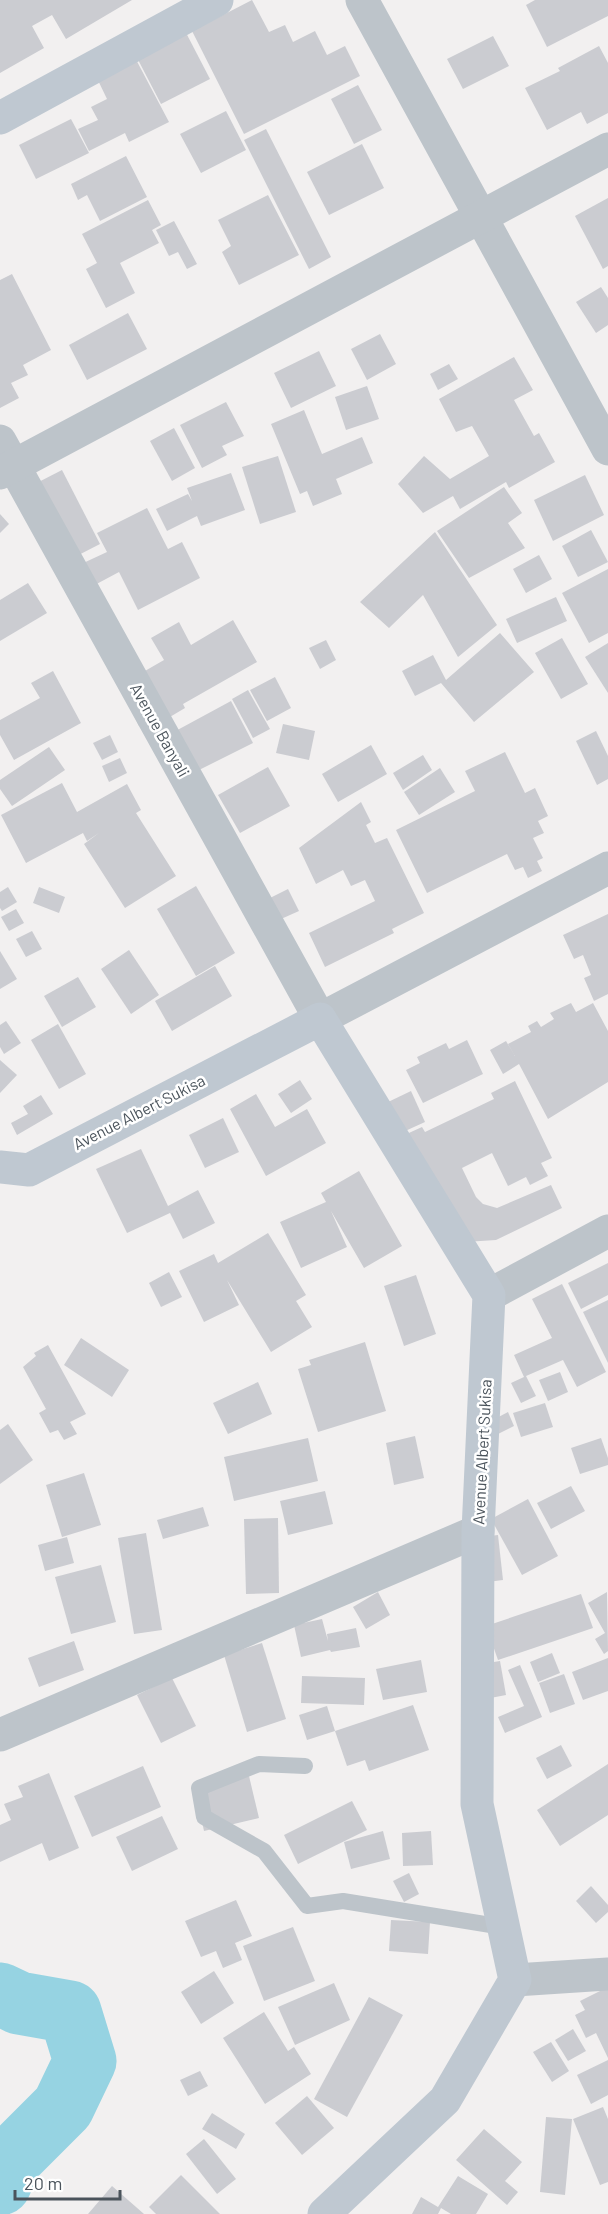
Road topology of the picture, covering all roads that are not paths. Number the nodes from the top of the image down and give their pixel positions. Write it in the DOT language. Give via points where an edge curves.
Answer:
graph roads {
  1 [pos="217,0"];
  2 [pos="362,0"];
  3 [pos="0,118"];
  4 [pos="608,149"];
  5 [pos="480,218"];
  6 [pos="608,449"];
  7 [pos="5,460"];
  8 [pos="608,868"];
  9 [pos="320,1019"];
  10 [pos="0,1167"];
  11 [pos="608,1231"];
  12 [pos="489,1295"];
  13 [pos="478,1531"];
  14 [pos="0,1735"];
  15 [pos="305,1766"];
  16 [pos="503,1927"];
  17 [pos="608,1974"];
  18 [pos="515,1980"];
  19 [pos="324,2214"];
  1 -- 3 [label="street"];
  2 -- 5 [label="street"];
  4 -- 5 [label="street"];
  5 -- 6 [label="street"];
  5 -- 7 [label="street"];
  7 -- 9 [label="street, Avenue Banyali"];
  8 -- 9 [label="street"];
  9 -- 10 [label="street, Avenue Albert Sukisa" via="29,1170"];
  9 -- 12 [label="street"];
  11 -- 12 [label="street"];
  12 -- 13 [label="street, Avenue Albert Sukisa"];
  13 -- 14 [label="street"];
  13 -- 16 [label="street, Avenue Albert Sukisa" via="477,1804"];
  15 -- 16 [label="lane" via="259,1764 199,1788 204,1817 264,1851 307,1906 343,1901"];
  16 -- 18 [label="street, Avenue Albert Sukisa"];
  17 -- 18 [label="street"];
  18 -- 19 [label="street" via="445,2100"];
}
